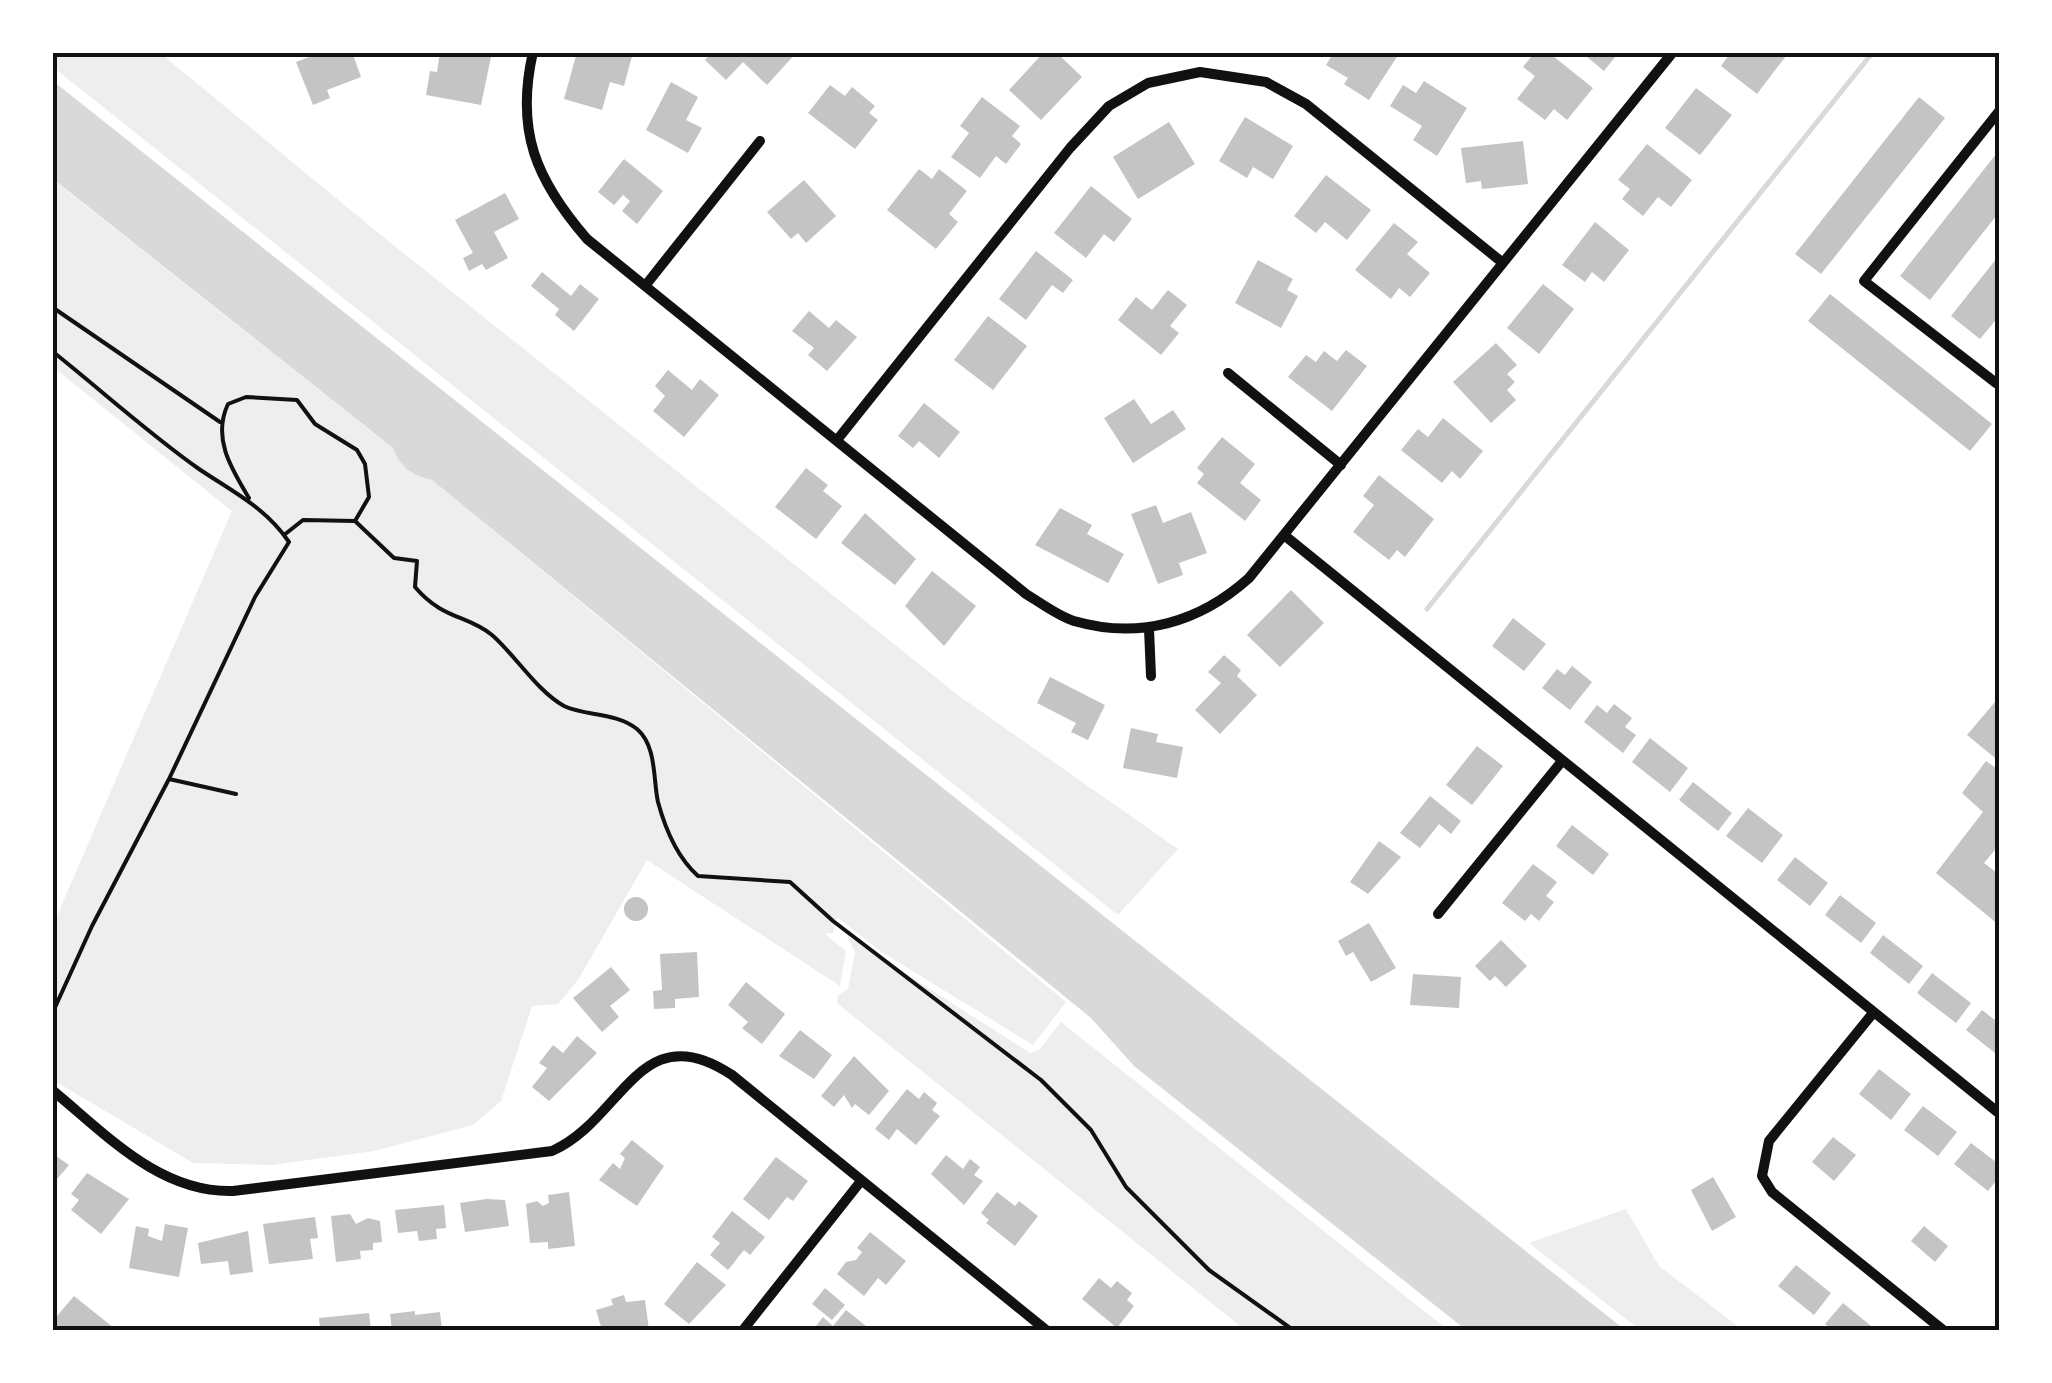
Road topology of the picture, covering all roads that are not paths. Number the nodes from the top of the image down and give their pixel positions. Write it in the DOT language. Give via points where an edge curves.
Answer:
graph roads {
  1 [pos="533,52"];
  2 [pos="1673,52"];
  3 [pos="2000,110"];
  4 [pos="760,141"];
  5 [pos="1504,263"];
  6 [pos="645,286"];
  7 [pos="1228,373"];
  8 [pos="2000,379"];
  9 [pos="837,440"];
  10 [pos="1340,464"];
  11 [pos="1284,536"];
  12 [pos="1148,629"];
  13 [pos="1151,676"];
  14 [pos="1562,760"];
  15 [pos="1438,914"];
  16 [pos="1873,1012"];
  17 [pos="52,1090"];
  18 [pos="2000,1114"];
  19 [pos="861,1181"];
  20 [pos="743,1330"];
  21 [pos="1046,1330"];
  22 [pos="1944,1330"];
  1 -- 6 [label="street" via="526,113 536,166 587,239"];
  2 -- 5 [label="street"];
  3 -- 8 [label="street" via="1864,281 1996,383"];
  4 -- 6 [label="street"];
  5 -- 9 [label="street" via="1306,104 1266,82 1200,72 1148,83 1109,106 1070,148"];
  5 -- 10 [label="street"];
  6 -- 9 [label="street"];
  7 -- 10 [label="street"];
  9 -- 12 [label="street" via="1026,594 1073,621"];
  10 -- 11 [label="street"];
  11 -- 12 [label="street" via="1222,602 1188,620"];
  11 -- 14 [label="street"];
  12 -- 13 [label="street"];
  14 -- 15 [label="street"];
  14 -- 16 [label="street"];
  16 -- 18 [label="street"];
  16 -- 22 [label="street" via="1769,1141 1762,1176 1772,1192"];
  17 -- 19 [label="street" via="147,1167 204,1192 233,1191 552,1151 589,1129 640,1069 661,1057 697,1056 716,1064"];
  19 -- 20 [label="street"];
  19 -- 21 [label="street"];
}
